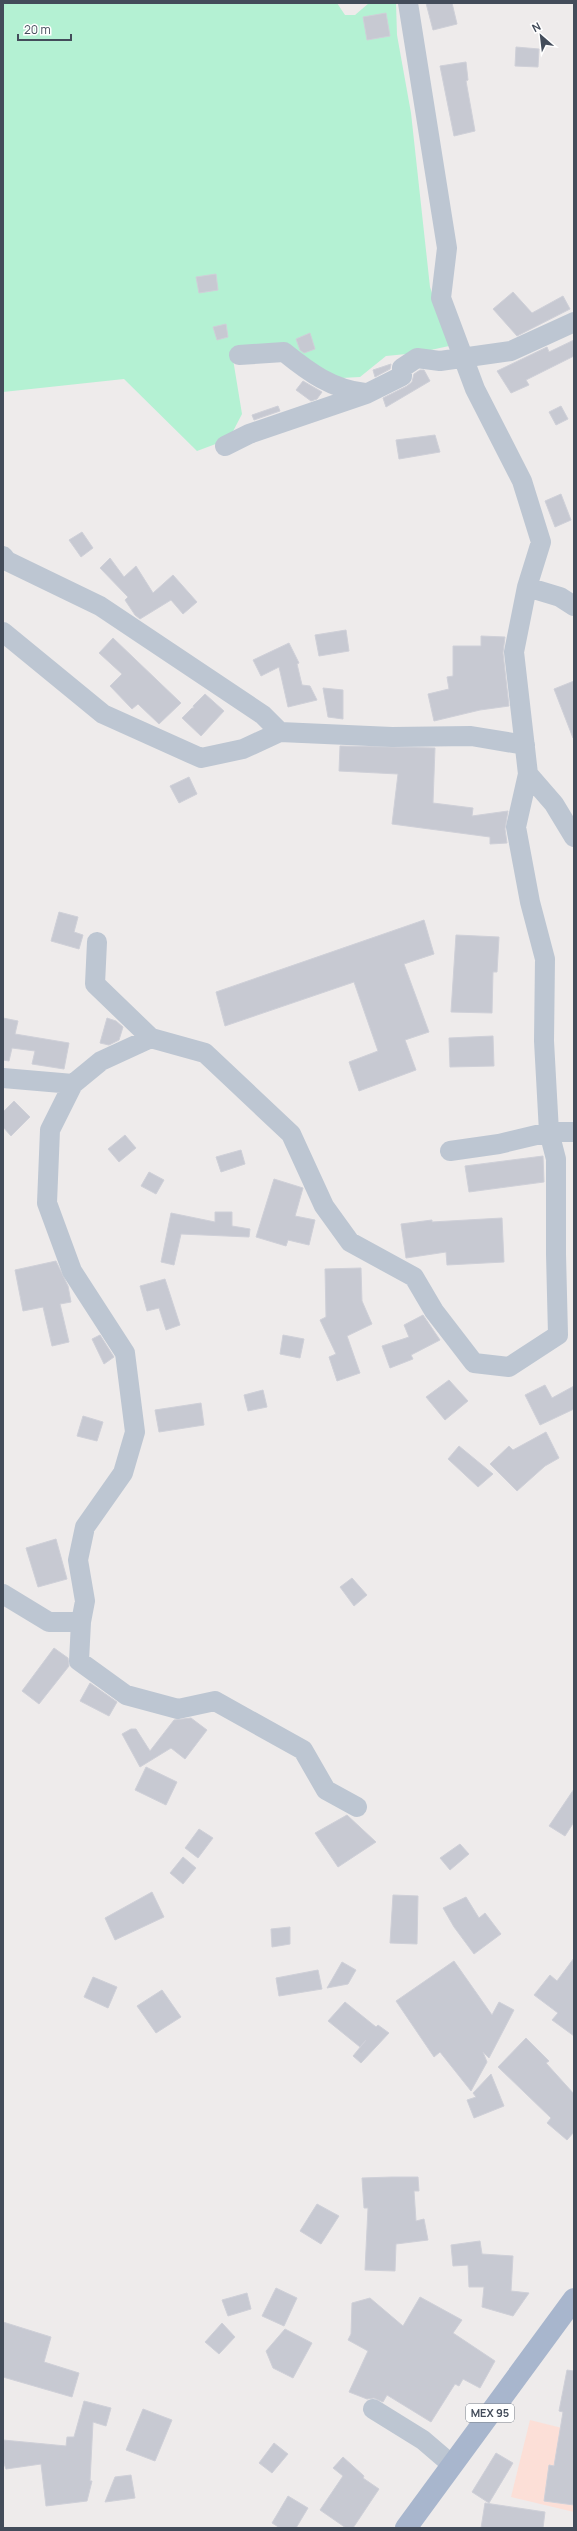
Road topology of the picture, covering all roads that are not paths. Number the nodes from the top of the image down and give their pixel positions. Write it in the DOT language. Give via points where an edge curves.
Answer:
graph roads {
  1 [pos="408,3"];
  2 [pos="574,322"];
  3 [pos="239,355"];
  4 [pos="463,359"];
  5 [pos="366,394"];
  6 [pos="225,446"];
  7 [pos="3,556"];
  8 [pos="527,587"];
  9 [pos="574,606"];
  10 [pos="3,632"];
  11 [pos="280,732"];
  12 [pos="525,745"];
  13 [pos="528,774"];
  14 [pos="574,837"];
  15 [pos="97,942"];
  16 [pos="151,1038"];
  17 [pos="3,1078"];
  18 [pos="73,1084"];
  19 [pos="549,1132"];
  20 [pos="574,1132"];
  21 [pos="450,1151"];
  22 [pos="3,1594"];
  23 [pos="81,1622"];
  24 [pos="357,1807"];
  25 [pos="574,2299"];
  26 [pos="373,2409"];
  27 [pos="451,2464"];
  28 [pos="406,2528"];
  1 -- 4 [label="street" via="447,248 441,298"];
  2 -- 4 [label="street" via="511,351"];
  3 -- 5 [label="street" via="284,352 314,376 346,391"];
  4 -- 5 [label="street" via="440,361 417,358 402,368 402,376"];
  4 -- 8 [label="street" via="474,389 522,481 541,542"];
  5 -- 6 [label="street" via="249,434"];
  7 -- 11 [label="street" via="7,561 100,606 263,715"];
  8 -- 9 [label="street" via="560,598"];
  8 -- 12 [label="street" via="514,652"];
  10 -- 11 [label="street" via="103,714 201,758 243,749"];
  11 -- 12 [label="street" via="392,737 471,736"];
  12 -- 13 [label="street"];
  13 -- 14 [label="street" via="554,804"];
  13 -- 19 [label="street" via="516,827 530,902 545,959 544,1041"];
  15 -- 16 [label="street" via="95,984"];
  16 -- 18 [label="street" via="101,1061"];
  16 -- 19 [label="street" via="205,1053 291,1134 324,1206 350,1242 414,1277 434,1311 474,1363 509,1367 558,1335 556,1159"];
  17 -- 18 [label="street"];
  18 -- 23 [label="street" via="50,1130 48,1203 72,1271 125,1353 135,1432 123,1473 85,1527 78,1560 85,1601"];
  19 -- 20 [label="street"];
  19 -- 21 [label="street" via="499,1144"];
  22 -- 23 [label="street" via="49,1622"];
  23 -- 24 [label="street" via="79,1661 126,1695 178,1709 215,1701 303,1750 326,1790"];
  25 -- 27 [label="main road, MEX 95"];
  26 -- 27 [label="street" via="423,2440"];
  27 -- 28 [label="main road, MEX 95"];
}
